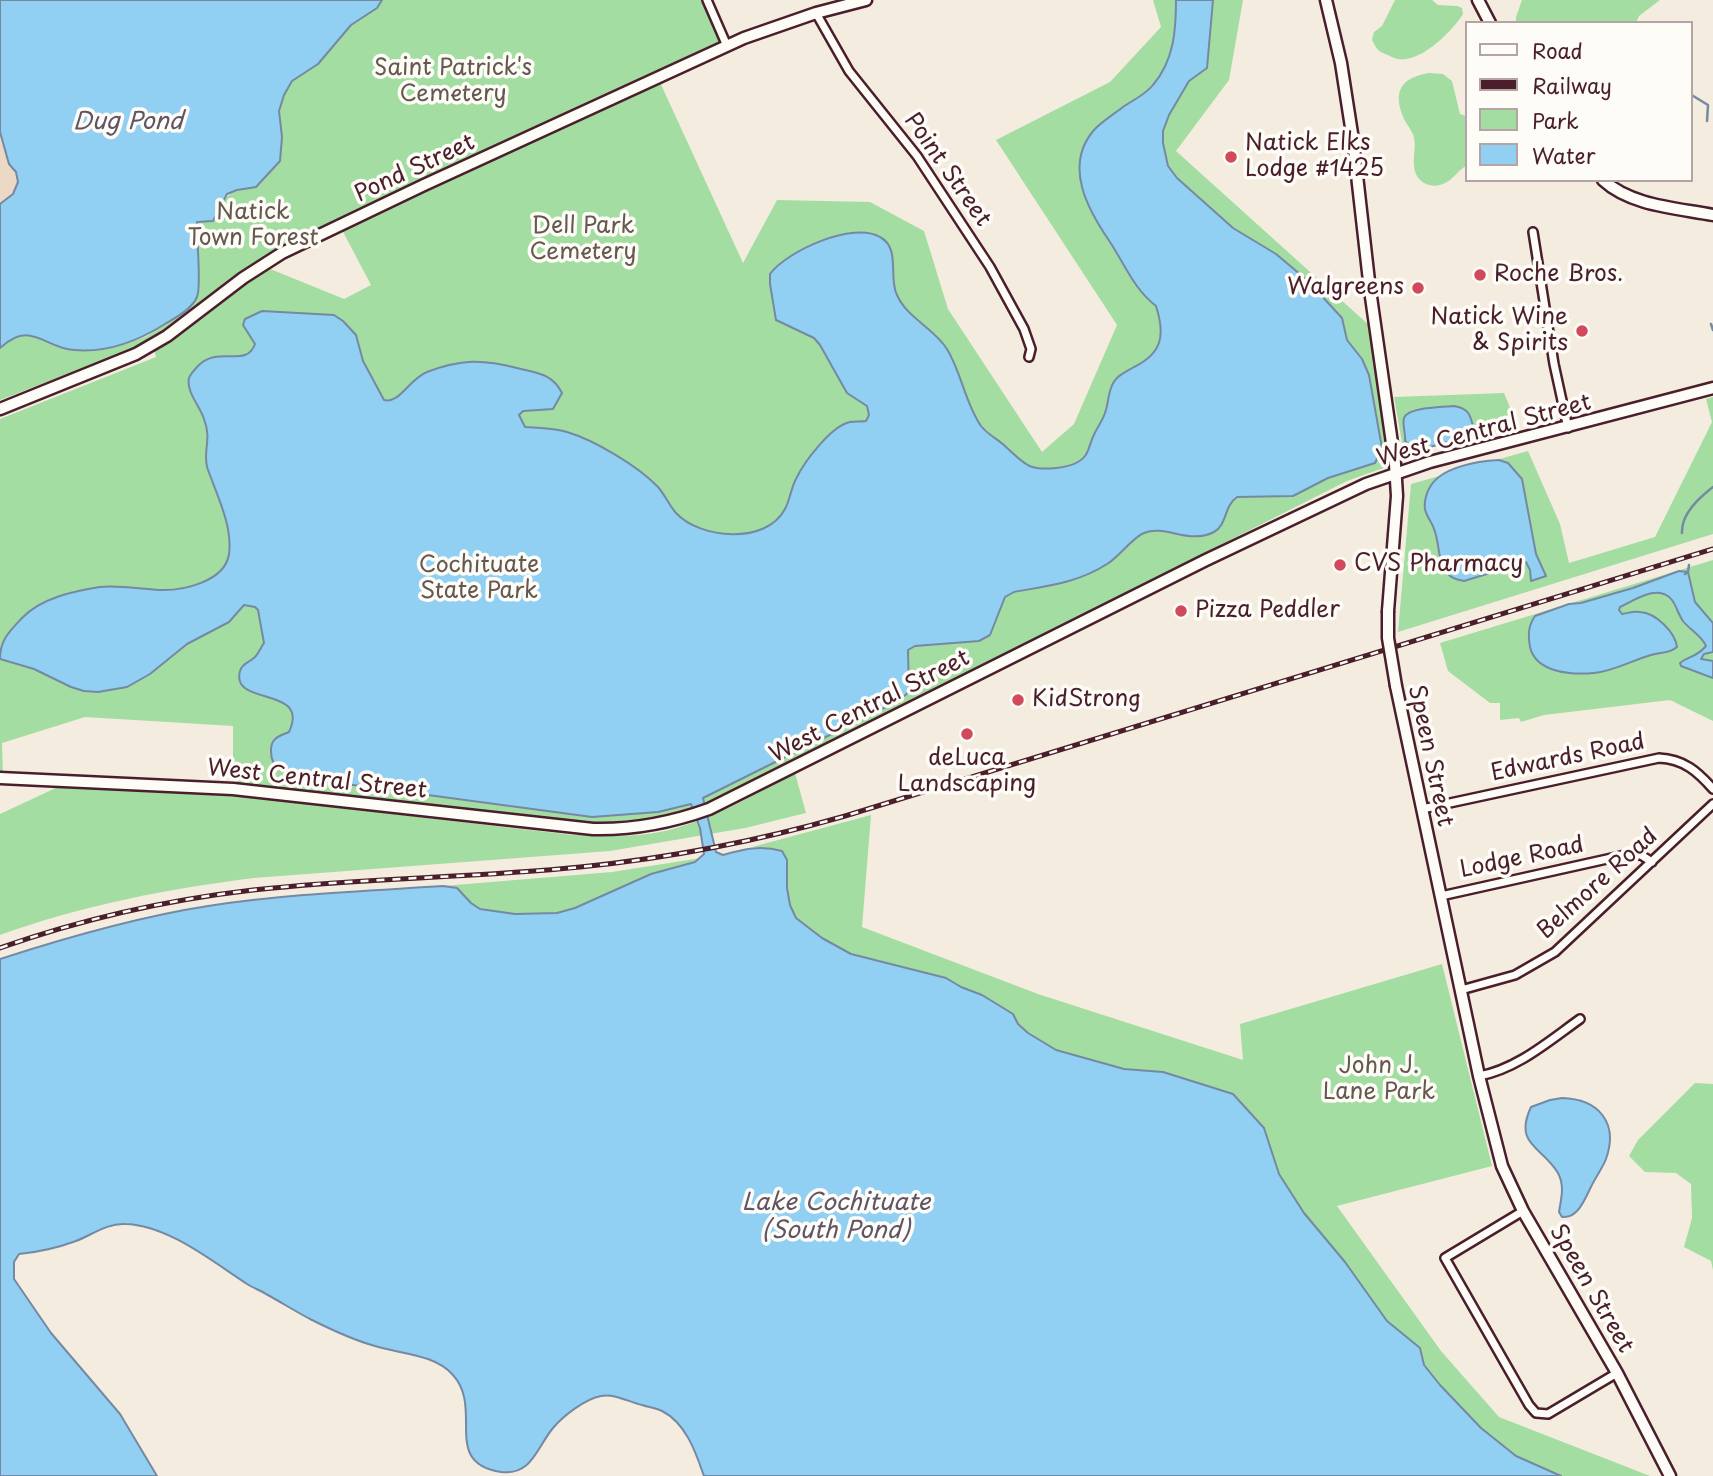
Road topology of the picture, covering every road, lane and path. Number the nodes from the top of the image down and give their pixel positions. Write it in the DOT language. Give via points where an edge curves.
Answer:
graph roads {
  1 [pos="706,0"];
  2 [pos="1326,0"];
  3 [pos="1478,0"];
  4 [pos="861,1"];
  5 [pos="816,13"];
  6 [pos="1489,21"];
  7 [pos="727,46"];
  8 [pos="1606,182"];
  9 [pos="1713,215"];
  10 [pos="1533,232"];
  11 [pos="1029,357"];
  12 [pos="1713,388"];
  13 [pos="0,409"];
  14 [pos="1569,428"];
  15 [pos="1396,473"];
  16 [pos="0,778"];
  17 [pos="1713,789"];
  18 [pos="1713,804"];
  19 [pos="1422,809"];
  20 [pos="1652,862"];
  21 [pos="1441,896"];
  22 [pos="1461,990"];
  23 [pos="1580,1019"];
  24 [pos="1479,1076"];
  25 [pos="1523,1211"];
  26 [pos="1617,1373"];
  27 [pos="1670,1476"];
  1 -- 7 [label="street"];
  2 -- 15 [label="street, Speen Street" via="1353,140"];
  3 -- 6 [label="street"];
  4 -- 5 [label="street, Pond Street"];
  5 -- 7 [label="street, Pond Street"];
  5 -- 11 [label="street, Point Street" via="849,71 917,156 990,267 1024,329"];
  7 -- 13 [label="street, Pond Street" via="294,247 243,278 160,340"];
  8 -- 9 [label="street" via="1632,197"];
  10 -- 14 [label="street"];
  12 -- 14 [label="street, West Central Street"];
  14 -- 15 [label="street, West Central Street"];
  15 -- 16 [label="street, West Central Street" via="1226,550 709,809 669,822 593,830 233,789"];
  15 -- 19 [label="street, Speen Street, bridge" via="1388,638"];
  17 -- 19 [label="street, Edwards Road" via="1689,766 1659,758"];
  18 -- 20 [label="street, Belmore Road"];
  19 -- 21 [label="street, Speen Street"];
  20 -- 21 [label="street, Lodge Road" via="1641,855 1625,855"];
  20 -- 22 [label="street, Belmore Road" via="1555,952 1515,975"];
  21 -- 22 [label="street, Speen Street"];
  22 -- 24 [label="street, Speen Street"];
  23 -- 24 [label="street" via="1510,1066"];
  24 -- 25 [label="street, Speen Street" via="1502,1166"];
  25 -- 26 [label="street, Speen Street"];
  25 -- 26 [label="street" via="1445,1258 1529,1405 1536,1413 1548,1414"];
  26 -- 27 [label="street, Speen Street"];
}
